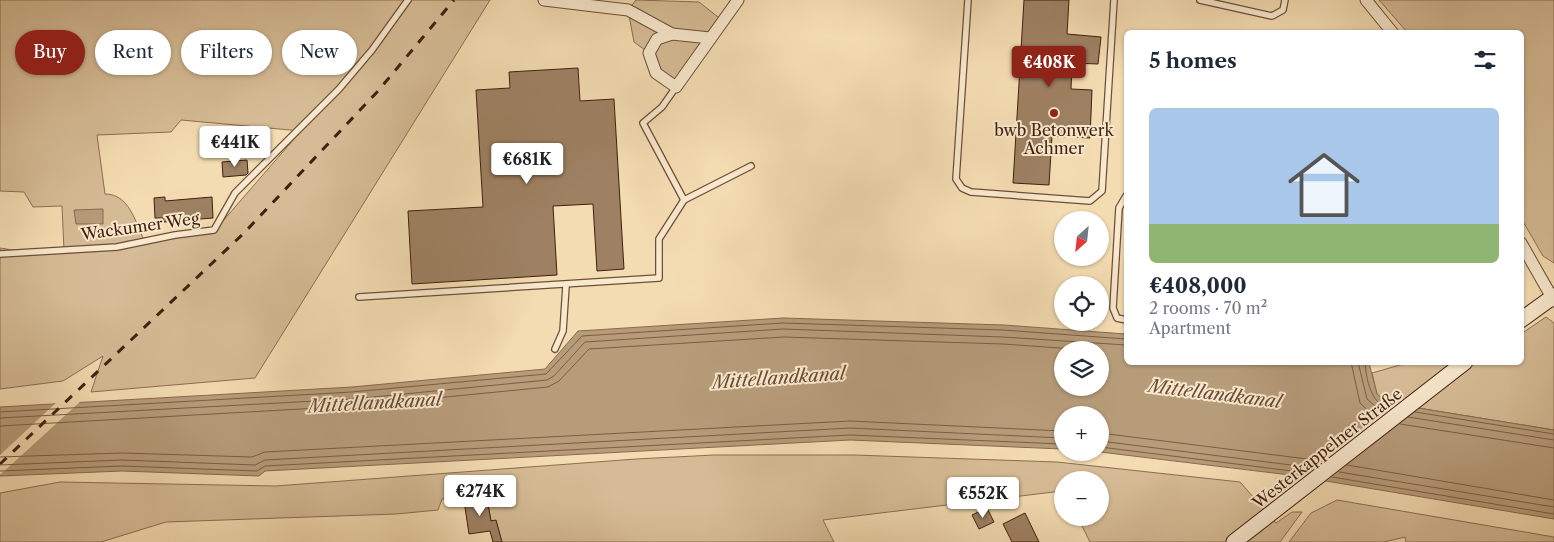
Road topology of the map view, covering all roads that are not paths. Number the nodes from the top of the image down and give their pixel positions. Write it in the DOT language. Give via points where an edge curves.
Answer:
graph roads {
  1 [pos="408,0"];
  2 [pos="544,0"];
  3 [pos="738,0"];
  4 [pos="968,0"];
  5 [pos="1114,0"];
  6 [pos="1200,0"];
  7 [pos="1285,0"];
  8 [pos="1366,0"];
  9 [pos="1390,30"];
  10 [pos="672,34"];
  11 [pos="710,38"];
  12 [pos="676,87"];
  13 [pos="751,166"];
  14 [pos="1124,199"];
  15 [pos="684,200"];
  16 [pos="1524,248"];
  17 [pos="0,254"];
  18 [pos="566,286"];
  19 [pos="359,297"];
  20 [pos="1553,298"];
  21 [pos="1524,318"];
  22 [pos="1124,320"];
  23 [pos="555,349"];
  24 [pos="1461,365"];
  25 [pos="1234,542"];
  1 -- 17 [label="lane, Wackumer Weg" via="339,89 235,193 214,230 116,247"];
  2 -- 10 [label="street" via="628,10"];
  3 -- 11 [label="street"];
  4 -- 5 [label="lane" via="956,179 962,188 970,192 1090,201 1102,191"];
  6 -- 7 [label="lane" via="1272,16 1283,10"];
  8 -- 9 [label="street"];
  10 -- 11 [label="street"];
  10 -- 12 [label="street" via="657,39 649,53 656,73"];
  11 -- 12 [label="street"];
  12 -- 15 [label="lane" via="662,107 643,123"];
  13 -- 15 [label="lane"];
  14 -- 22 [label="lane" via="1118,208 1113,308 1117,318"];
  15 -- 18 [label="lane" via="660,239 659,278"];
  16 -- 20 [label="street"];
  18 -- 19 [label="lane"];
  18 -- 23 [label="lane" via="563,331"];
  20 -- 21 [label="main road"];
  24 -- 25 [label="main road, Westerkappelner Straße"];
}
